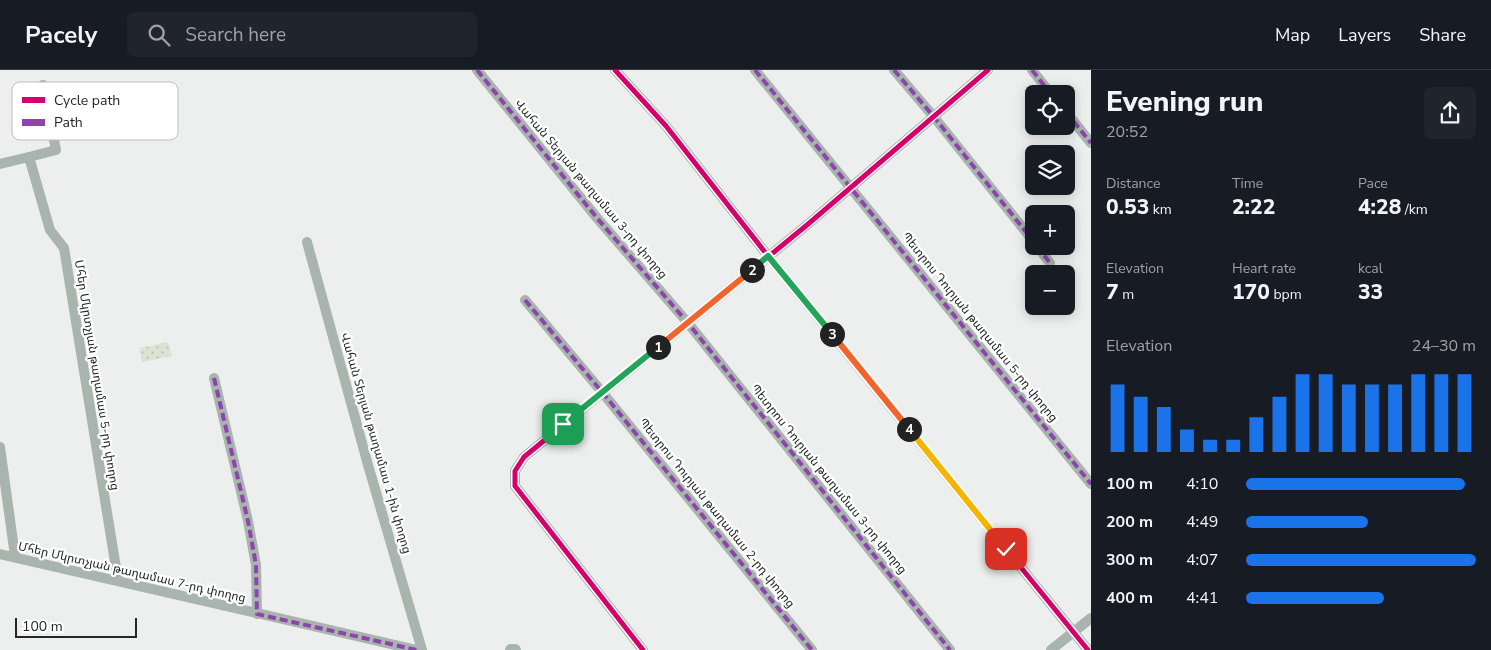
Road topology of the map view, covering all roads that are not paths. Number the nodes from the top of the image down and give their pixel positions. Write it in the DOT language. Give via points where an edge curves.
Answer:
graph roads {
  1 [pos="477,70"];
  2 [pos="615,70"];
  3 [pos="755,70"];
  4 [pos="894,70"];
  5 [pos="988,70"];
  6 [pos="1032,70"];
  7 [pos="1044,85"];
  8 [pos="934,117"];
  9 [pos="1075,123"];
  10 [pos="54,140"];
  11 [pos="1091,143"];
  12 [pos="29,157"];
  13 [pos="0,164"];
  14 [pos="850,187"];
  15 [pos="1025,231"];
  16 [pos="307,242"];
  17 [pos="1044,255"];
  18 [pos="768,256"];
  19 [pos="1050,263"];
  20 [pos="525,300"];
  21 [pos="688,323"];
  22 [pos="214,378"];
  23 [pos="602,392"];
  24 [pos="0,447"];
  25 [pos="1091,484"];
  26 [pos="0,554"];
  27 [pos="15,556"];
  28 [pos="118,580"];
  29 [pos="257,614"];
  30 [pos="1091,618"];
  31 [pos="1073,632"];
  32 [pos="417,650"];
  33 [pos="422,650"];
  34 [pos="643,650"];
  35 [pos="812,650"];
  36 [pos="950,650"];
  37 [pos="1051,650"];
  38 [pos="1088,650"];
  1 -- 21 [label="street, Վահան Տերյան թաղամաս 3-րդ փողոց" via="597,218"];
  2 -- 18 [label="street" via="666,126"];
  3 -- 14 [label="street, Պետրոս Դուրյան թաղամաս 5-րդ փողոց"];
  4 -- 8 [label="street"];
  5 -- 8 [label="street"];
  6 -- 7 [label="street"];
  8 -- 14 [label="street"];
  8 -- 15 [label="street"];
  9 -- 11 [label="street"];
  10 -- 12 [label="street" via="56,150"];
  12 -- 13 [label="street"];
  12 -- 28 [label="street, Մհեր Մկրտչյան թաղամաս 5-րդ փողոց" via="50,230 64,248"];
  14 -- 18 [label="street"];
  14 -- 25 [label="street, Պետրոս Դուրյան թաղամաս 5-րդ փողոց"];
  16 -- 33 [label="street, Վահան Տերյան թաղամաս 1-ին փողոց"];
  17 -- 19 [label="street"];
  18 -- 21 [label="street"];
  18 -- 31 [label="street"];
  20 -- 23 [label="street, Պետրոս Դուրյան թաղամաս 2-րդ փողոց"];
  21 -- 23 [label="street"];
  21 -- 36 [label="street, Պետրոս Դուրյան թաղամաս 3-րդ փողոց"];
  22 -- 29 [label="street, Մհեր Մկրտչյան թաղամաս 7-րդ փողոց" via="248,521 256,565"];
  23 -- 34 [label="street" via="524,457 515,471 515,486"];
  23 -- 35 [label="street, Պետրոս Դուրյան թաղամաս 2-րդ փողոց"];
  24 -- 27 [label="street"];
  26 -- 27 [label="street, Մհեր Մկրտչյան թաղամաս 7-րդ փողոց"];
  27 -- 28 [label="street, Մհեր Մկրտչյան թաղամաս 7-րդ փողոց"];
  28 -- 29 [label="street, Մհեր Մկրտչյան թաղամաս 7-րդ փողոց"];
  29 -- 32 [label="street"];
  30 -- 31 [label="street"];
  31 -- 37 [label="street"];
  31 -- 38 [label="street"];
}
